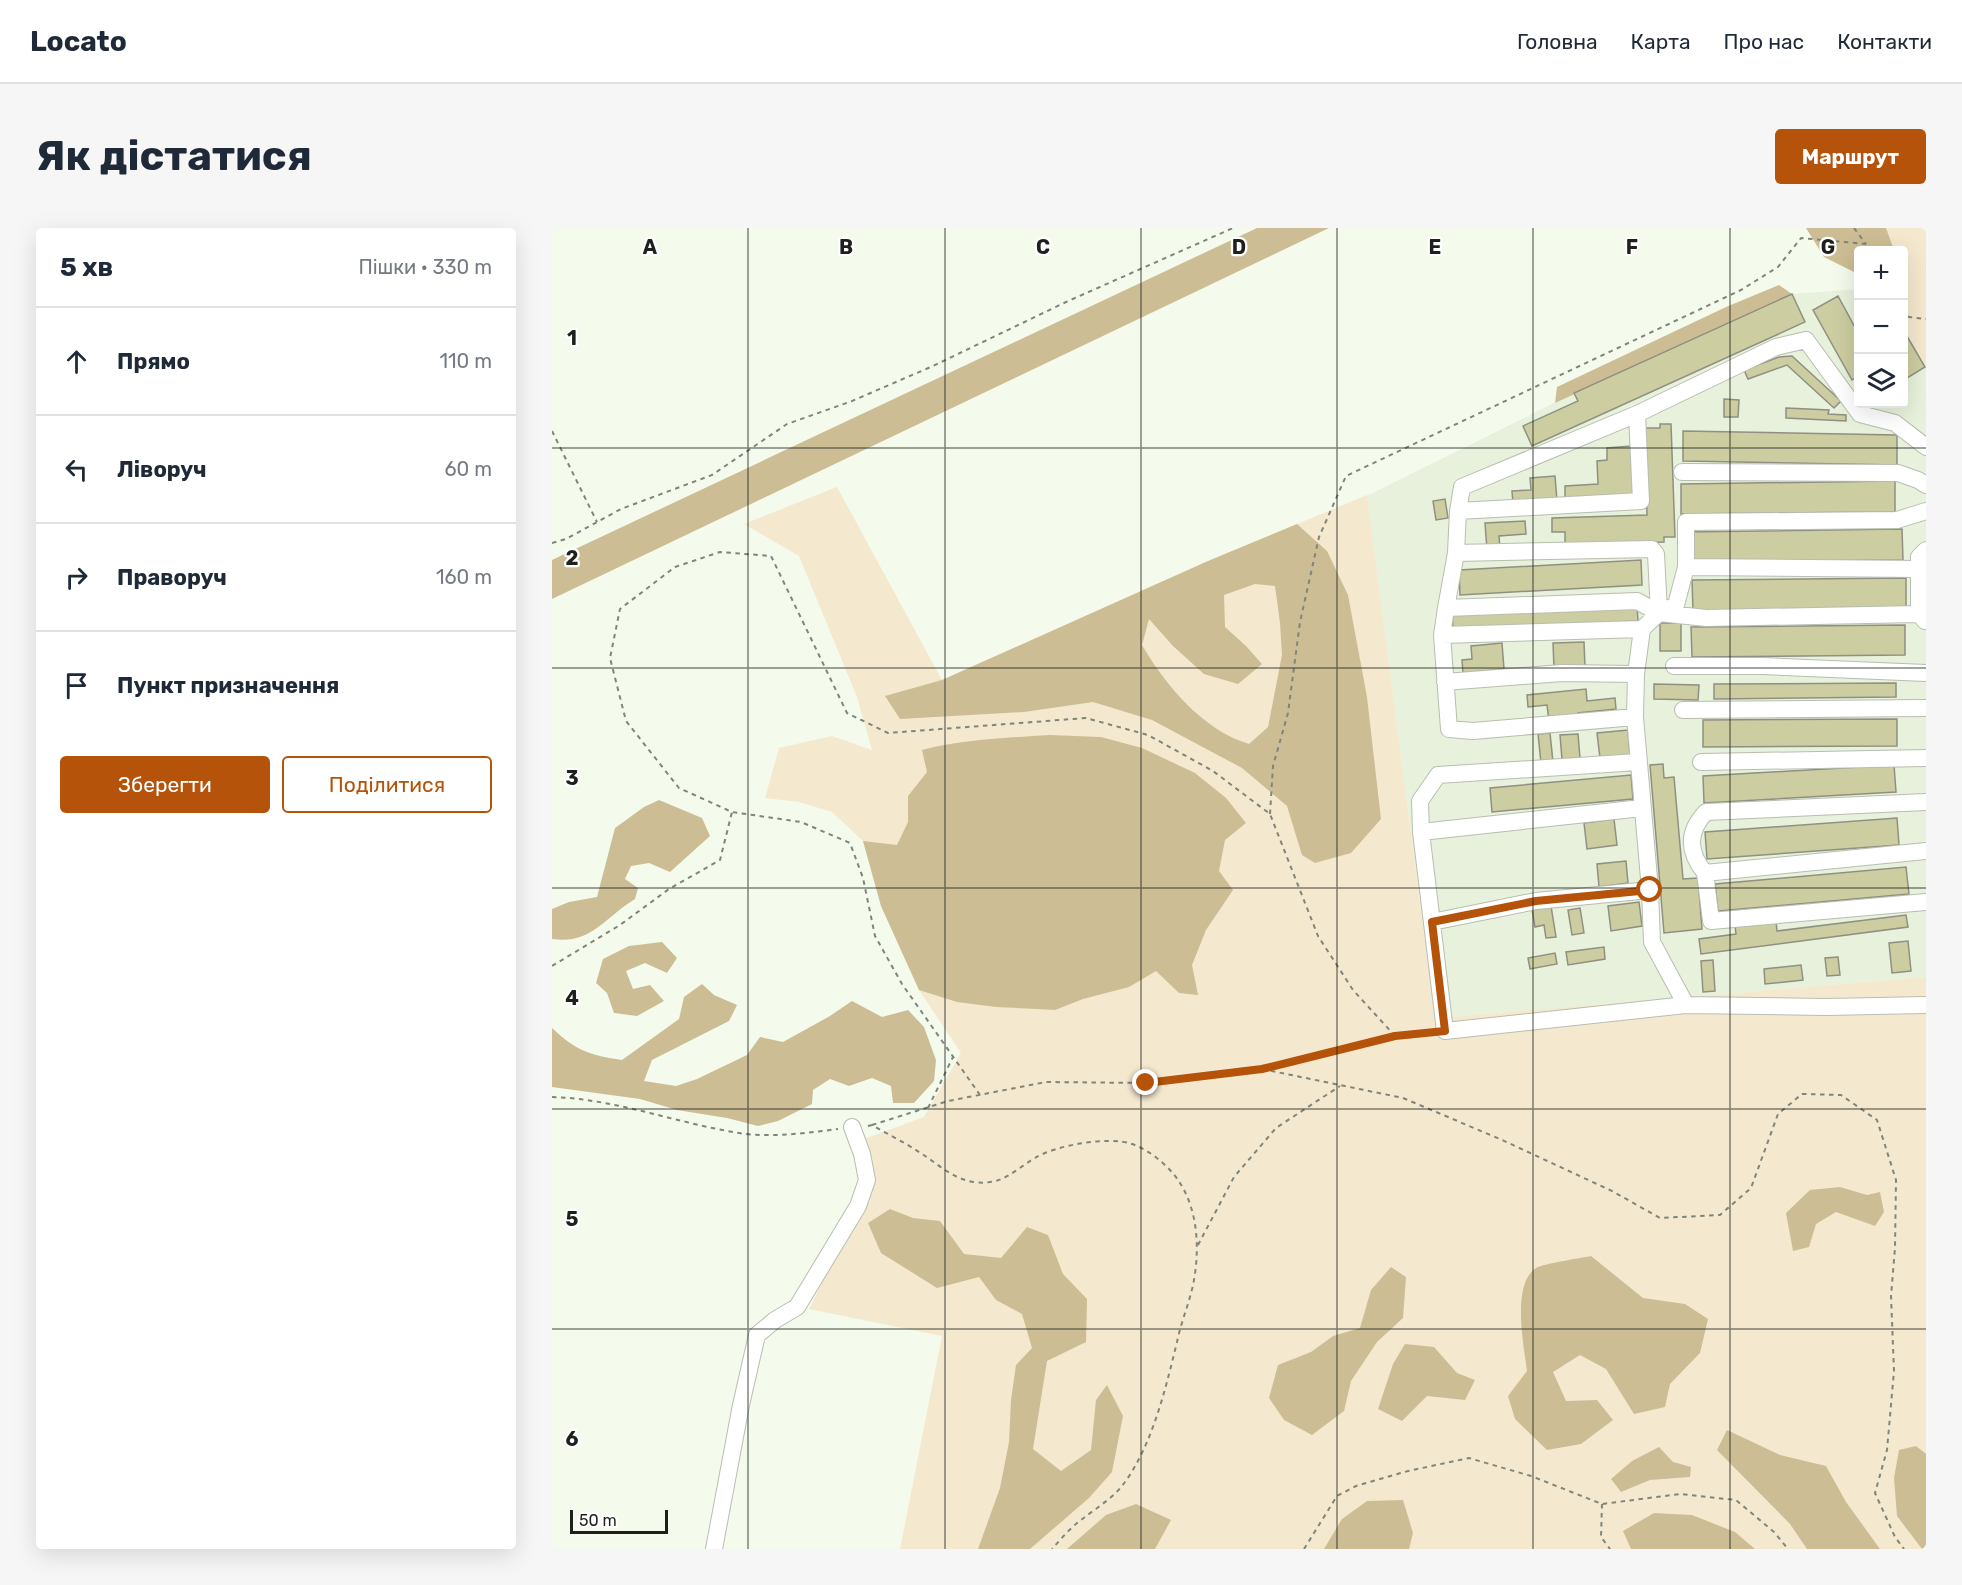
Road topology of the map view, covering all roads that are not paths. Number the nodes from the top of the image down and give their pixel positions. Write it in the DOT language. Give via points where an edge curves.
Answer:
graph roads {
  1 [pos="1637,414"];
  2 [pos="1926,447"];
  3 [pos="1682,472"];
  4 [pos="1926,484"];
  5 [pos="1458,511"];
  6 [pos="1926,511"];
  7 [pos="1926,550"];
  8 [pos="1456,554"];
  9 [pos="1686,567"];
  10 [pos="1919,569"];
  11 [pos="1446,608"];
  12 [pos="1659,613"];
  13 [pos="1923,618"];
  14 [pos="1642,629"];
  15 [pos="1442,635"];
  16 [pos="1674,666"];
  17 [pos="1926,673"];
  18 [pos="1636,674"];
  19 [pos="1445,682"];
  20 [pos="1926,708"];
  21 [pos="1683,710"];
  22 [pos="1635,717"];
  23 [pos="1926,758"];
  24 [pos="1638,762"];
  25 [pos="1701,762"];
  26 [pos="1926,802"];
  27 [pos="1642,808"];
  28 [pos="1421,832"];
  29 [pos="1926,851"];
  30 [pos="1705,873"];
  31 [pos="1650,890"];
  32 [pos="1926,902"];
  33 [pos="1432,922"];
  34 [pos="1686,1005"];
  35 [pos="1926,1005"];
  36 [pos="852,1127"];
  37 [pos="714,1549"];
  1 -- 2 [label="lane" via="1776,347 1806,340 1860,414 1895,423"];
  1 -- 5 [label="lane" via="1462,488"];
  1 -- 5 [label="lane" via="1641,501"];
  3 -- 4 [label="lane" via="1898,473"];
  5 -- 8 [label="lane"];
  6 -- 9 [label="lane" via="1897,520 1686,522"];
  7 -- 10 [label="lane" via="1919,557"];
  8 -- 11 [label="lane"];
  8 -- 12 [label="lane" via="1652,549 1656,554"];
  9 -- 10 [label="lane"];
  9 -- 12 [label="lane" via="1676,605"];
  10 -- 13 [label="lane"];
  11 -- 12 [label="lane" via="1637,601"];
  11 -- 15 [label="lane"];
  12 -- 13 [label="lane" via="1706,618"];
  12 -- 14 [label="lane"];
  14 -- 15 [label="lane"];
  14 -- 18 [label="lane"];
  15 -- 19 [label="lane"];
  16 -- 17 [label="lane"];
  18 -- 19 [label="lane" via="1562,673"];
  18 -- 22 [label="lane"];
  19 -- 22 [label="lane" via="1449,729 1473,731"];
  20 -- 21 [label="lane"];
  22 -- 24 [label="lane"];
  23 -- 25 [label="lane"];
  24 -- 27 [label="lane"];
  24 -- 28 [label="lane" via="1438,775 1420,801"];
  26 -- 30 [label="lane" via="1706,812 1696,822 1692,835 1692,851"];
  27 -- 28 [label="lane"];
  27 -- 31 [label="lane"];
  28 -- 33 [label="lane"];
  29 -- 30 [label="lane"];
  30 -- 32 [label="lane" via="1711,921"];
  31 -- 33 [label="lane" via="1536,901"];
  31 -- 34 [label="lane" via="1652,942"];
  33 -- 34 [label="lane" via="1445,1031"];
  34 -- 35 [label="lane"];
  36 -- 37 [label="lane" via="867,1180 858,1206 797,1307 757,1335"];
}
